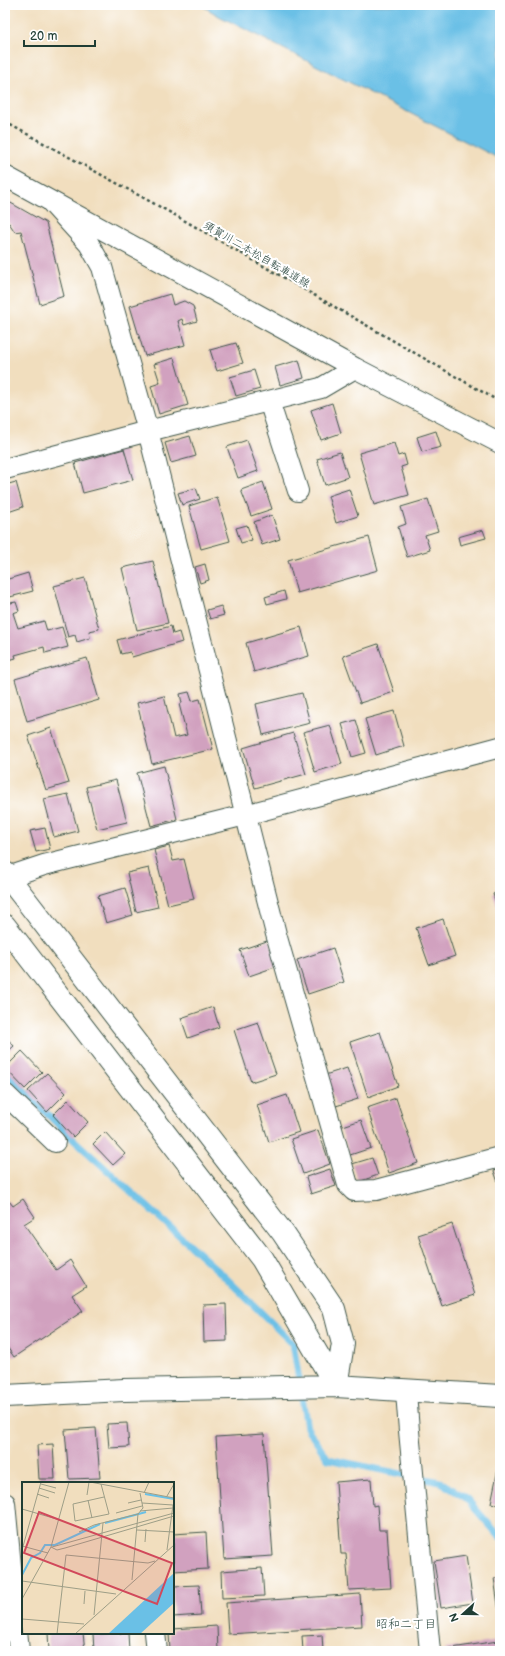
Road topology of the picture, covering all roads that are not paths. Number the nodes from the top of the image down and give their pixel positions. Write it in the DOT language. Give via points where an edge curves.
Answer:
graph roads {
  1 [pos="5,176"];
  2 [pos="51,202"];
  3 [pos="355,368"];
  4 [pos="270,401"];
  5 [pos="148,431"];
  6 [pos="500,443"];
  7 [pos="5,469"];
  8 [pos="298,491"];
  9 [pos="500,747"];
  10 [pos="245,815"];
  11 [pos="6,876"];
  12 [pos="5,926"];
  13 [pos="5,1094"];
  14 [pos="54,1142"];
  15 [pos="500,1157"];
  16 [pos="336,1386"];
  17 [pos="406,1392"];
  18 [pos="5,1396"];
  19 [pos="500,1396"];
  20 [pos="5,1503"];
  21 [pos="155,1634"];
  22 [pos="19,1651"];
  23 [pos="157,1651"];
  24 [pos="430,1651"];
  1 -- 2 [label="street"];
  2 -- 3 [label="street"];
  2 -- 5 [label="street" via="89,244 102,267"];
  3 -- 4 [label="street" via="321,388"];
  3 -- 6 [label="street"];
  4 -- 5 [label="street"];
  4 -- 8 [label="street"];
  5 -- 7 [label="street"];
  5 -- 10 [label="street"];
  9 -- 10 [label="street"];
  10 -- 11 [label="street"];
  10 -- 15 [label="street" via="348,1186 354,1191 376,1190"];
  11 -- 16 [label="street" via="274,1221 334,1309 343,1344"];
  12 -- 16 [label="street" via="262,1260"];
  13 -- 14 [label="street"];
  16 -- 17 [label="street"];
  16 -- 18 [label="street" via="124,1390"];
  17 -- 19 [label="street"];
  17 -- 24 [label="street"];
  20 -- 22 [label="street"];
  21 -- 23 [label="street"];
}
